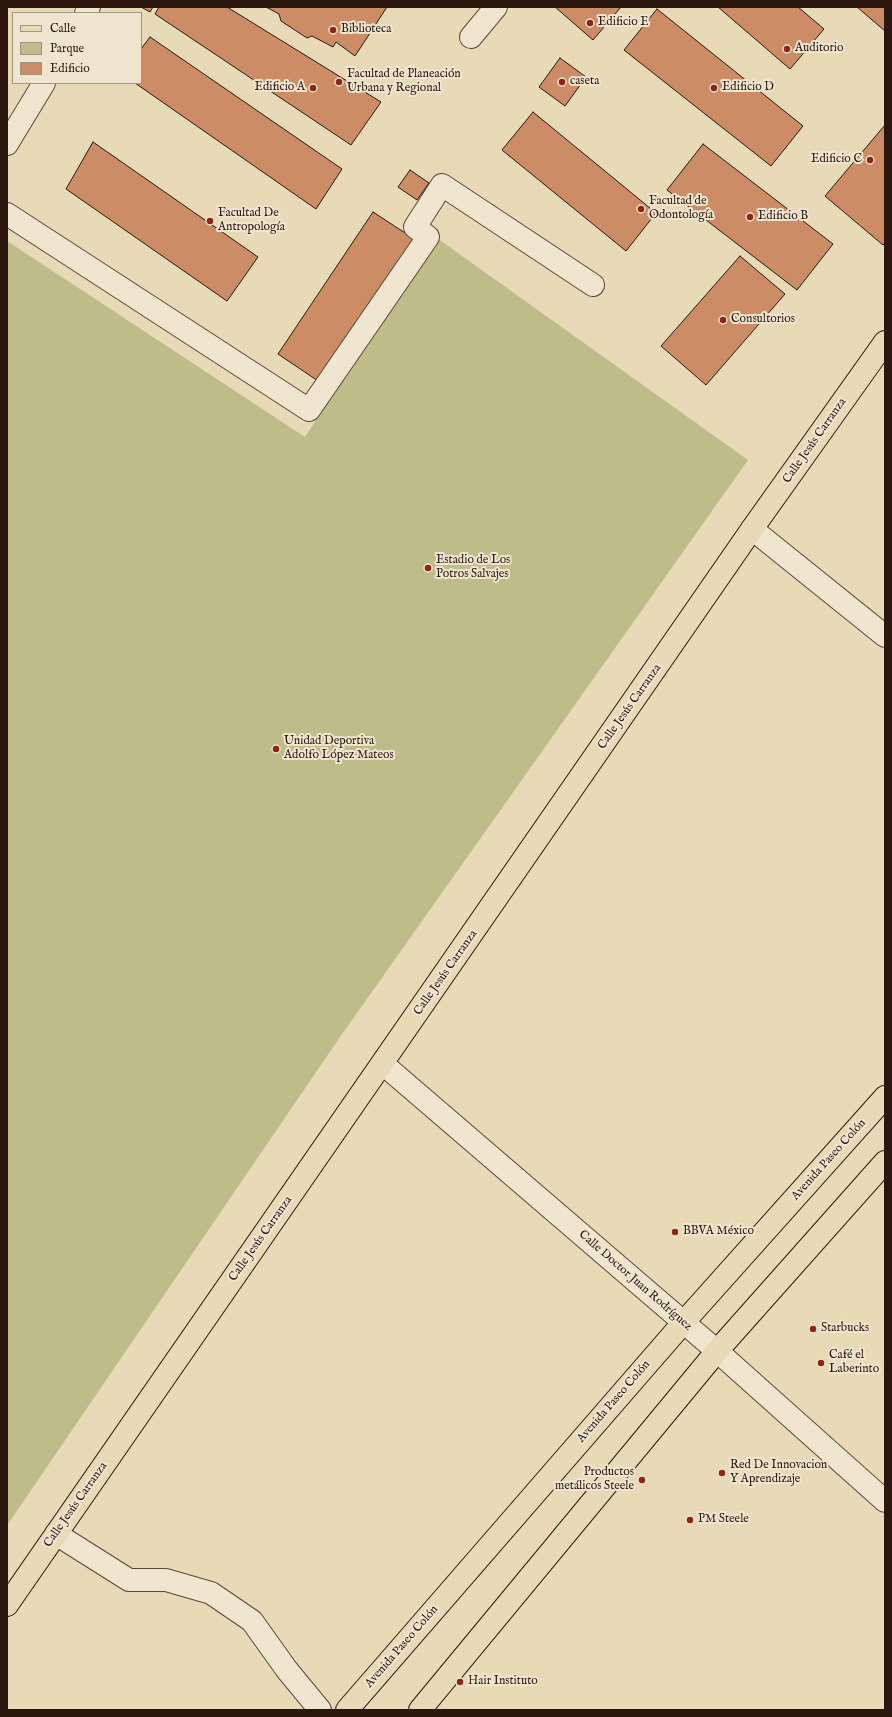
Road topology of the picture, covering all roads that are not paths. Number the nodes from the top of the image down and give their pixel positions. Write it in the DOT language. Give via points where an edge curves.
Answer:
graph roads {
  1 [pos="496,7"];
  2 [pos="471,37"];
  3 [pos="43,84"];
  4 [pos="7,144"];
  5 [pos="7,214"];
  6 [pos="593,285"];
  7 [pos="885,342"];
  8 [pos="752,530"];
  9 [pos="885,636"];
  10 [pos="383,1064"];
  11 [pos="885,1097"];
  12 [pos="885,1162"];
  13 [pos="683,1323"];
  14 [pos="717,1352"];
  15 [pos="885,1501"];
  16 [pos="56,1534"];
  17 [pos="7,1605"];
  18 [pos="320,1710"];
  19 [pos="347,1710"];
  20 [pos="420,1710"];
  1 -- 2 [label="street"];
  3 -- 4 [label="street"];
  5 -- 6 [label="street" via="309,410 428,236 415,227 442,185"];
  7 -- 8 [label="main road, Calle Jesús Carranza"];
  8 -- 9 [label="street"];
  8 -- 10 [label="main road, Calle Jesús Carranza"];
  10 -- 13 [label="street, Calle Doctor Juan Rodríguez"];
  10 -- 16 [label="main road, Calle Jesús Carranza"];
  11 -- 13 [label="main road, Avenida Paseo Colón"];
  12 -- 14 [label="main road"];
  13 -- 14 [label="street, Calle Doctor Juan Rodríguez"];
  13 -- 19 [label="main road, Avenida Paseo Colón"];
  14 -- 15 [label="street, Calle Doctor Juan Rodríguez"];
  14 -- 20 [label="main road"];
  16 -- 17 [label="main road, Calle Jesús Carranza"];
  16 -- 18 [label="street" via="129,1580 166,1580 212,1593 252,1621"];
}
